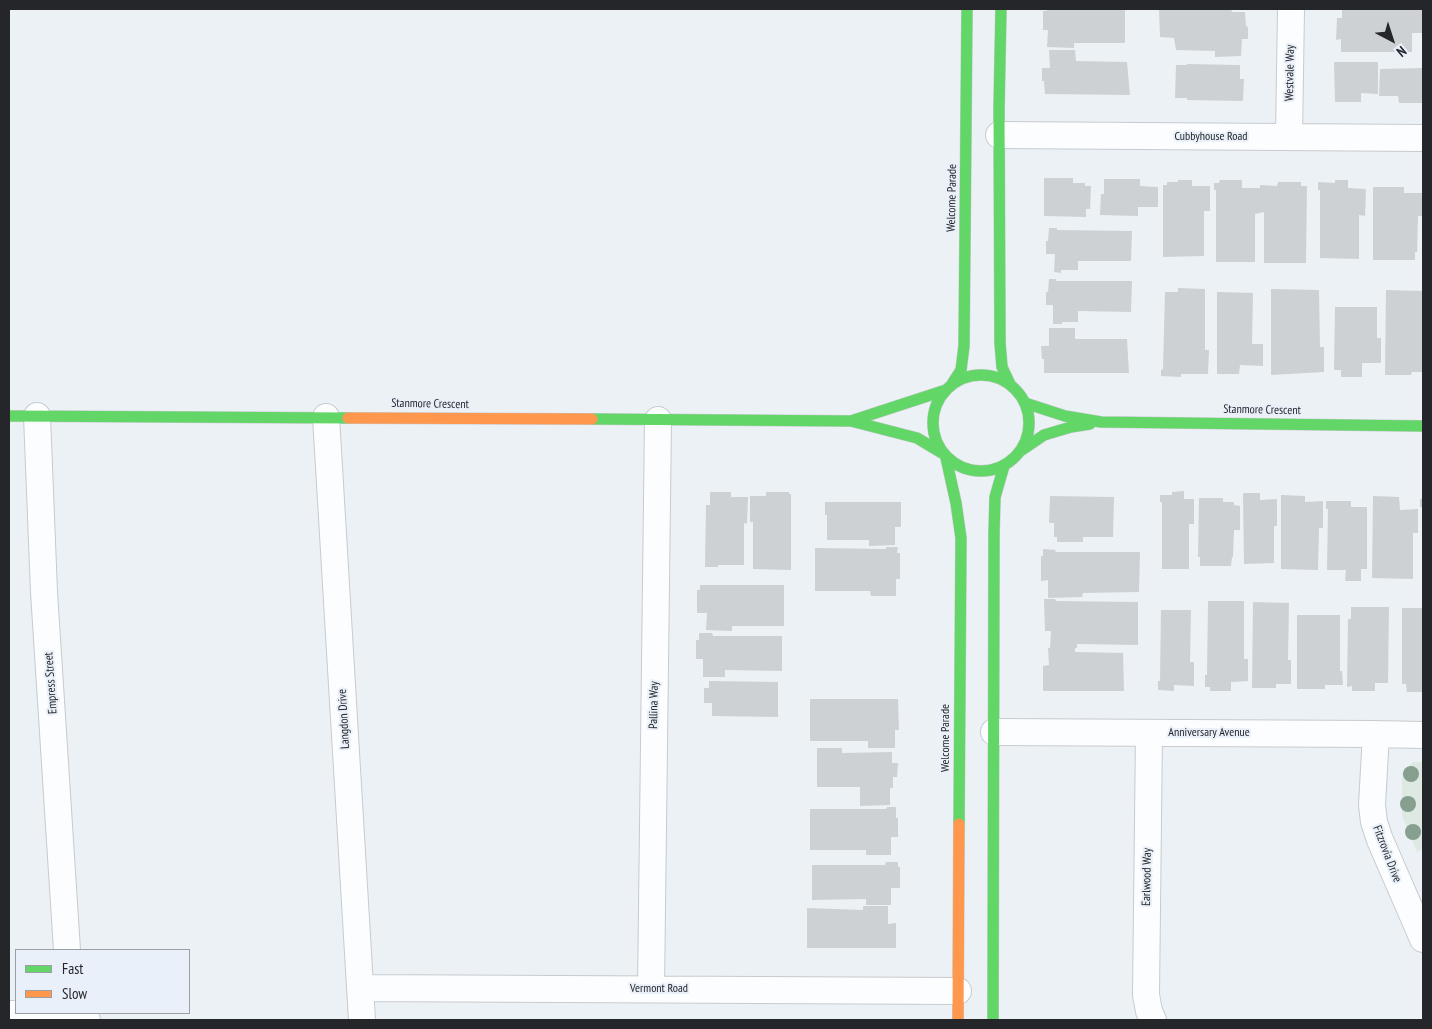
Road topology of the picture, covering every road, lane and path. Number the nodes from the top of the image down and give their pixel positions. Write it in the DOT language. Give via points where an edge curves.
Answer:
graph roads {
  1 [pos="967,9"];
  2 [pos="1001,9"];
  3 [pos="1291,9"];
  4 [pos="999,135"];
  5 [pos="1289,137"];
  6 [pos="1423,138"];
  7 [pos="1010,384"];
  8 [pos="949,387"];
  9 [pos="1025,403"];
  10 [pos="9,416"];
  11 [pos="37,416"];
  12 [pos="326,417"];
  13 [pos="658,420"];
  14 [pos="851,421"];
  15 [pos="1101,422"];
  16 [pos="1423,426"];
  17 [pos="1022,450"];
  18 [pos="944,455"];
  19 [pos="1004,466"];
  20 [pos="994,732"];
  21 [pos="1149,733"];
  22 [pos="1376,734"];
  23 [pos="1423,736"];
  24 [pos="1423,939"];
  25 [pos="67,949"];
  26 [pos="360,988"];
  27 [pos="651,989"];
  28 [pos="963,991"];
  29 [pos="9,1014"];
  30 [pos="76,1016"];
  31 [pos="362,1020"];
  32 [pos="958,1020"];
  33 [pos="993,1020"];
  34 [pos="1153,1020"];
  1 -- 8 [label="street, Welcome Parade" via="964,346 961,370"];
  2 -- 4 [label="street"];
  3 -- 5 [label="street, Westvale Way"];
  4 -- 5 [label="street, Cubbyhouse Road"];
  4 -- 7 [label="street" via="1000,346 1002,368"];
  5 -- 6 [label="street, Cubbyhouse Road"];
  7 -- 8 [label="street" via="1000,378 983,375 966,377"];
  7 -- 9 [label="street"];
  8 -- 14 [label="street, Stanmore Crescent"];
  8 -- 18 [label="street" via="940,396 932,427 936,444"];
  9 -- 15 [label="street, Stanmore Crescent" via="1065,416"];
  9 -- 17 [label="street" via="1029,427"];
  10 -- 11 [label="street, Stanmore Crescent"];
  11 -- 12 [label="street, Stanmore Crescent"];
  11 -- 25 [label="street, Empress Street" via="44,592"];
  12 -- 13 [label="street, Stanmore Crescent"];
  12 -- 26 [label="street, Langdon Drive"];
  13 -- 14 [label="street, Stanmore Crescent"];
  13 -- 27 [label="street, Pallina Way"];
  14 -- 18 [label="street, Stanmore Crescent" via="917,438"];
  15 -- 16 [label="street, Stanmore Crescent"];
  15 -- 17 [label="street, Stanmore Crescent" via="1044,435"];
  17 -- 19 [label="street"];
  18 -- 19 [label="street" via="960,468 975,471 990,471"];
  18 -- 28 [label="street, Welcome Parade" via="961,538"];
  19 -- 20 [label="street" via="995,497"];
  20 -- 21 [label="street, Anniversary Avenue"];
  20 -- 33 [label="street" via="989,991"];
  21 -- 22 [label="street, Anniversary Avenue"];
  21 -- 34 [label="street, Earlwood Way" via="1146,995"];
  22 -- 23 [label="street, Anniversary Avenue"];
  22 -- 24 [label="street, Fitzrovia Drive" via="1374,822"];
  26 -- 27 [label="street, Vermont Road"];
  26 -- 31 [label="street, Langdon Drive"];
  27 -- 28 [label="street, Vermont Road"];
  28 -- 32 [label="street, Welcome Parade"];
  29 -- 30 [label="street"];
}
